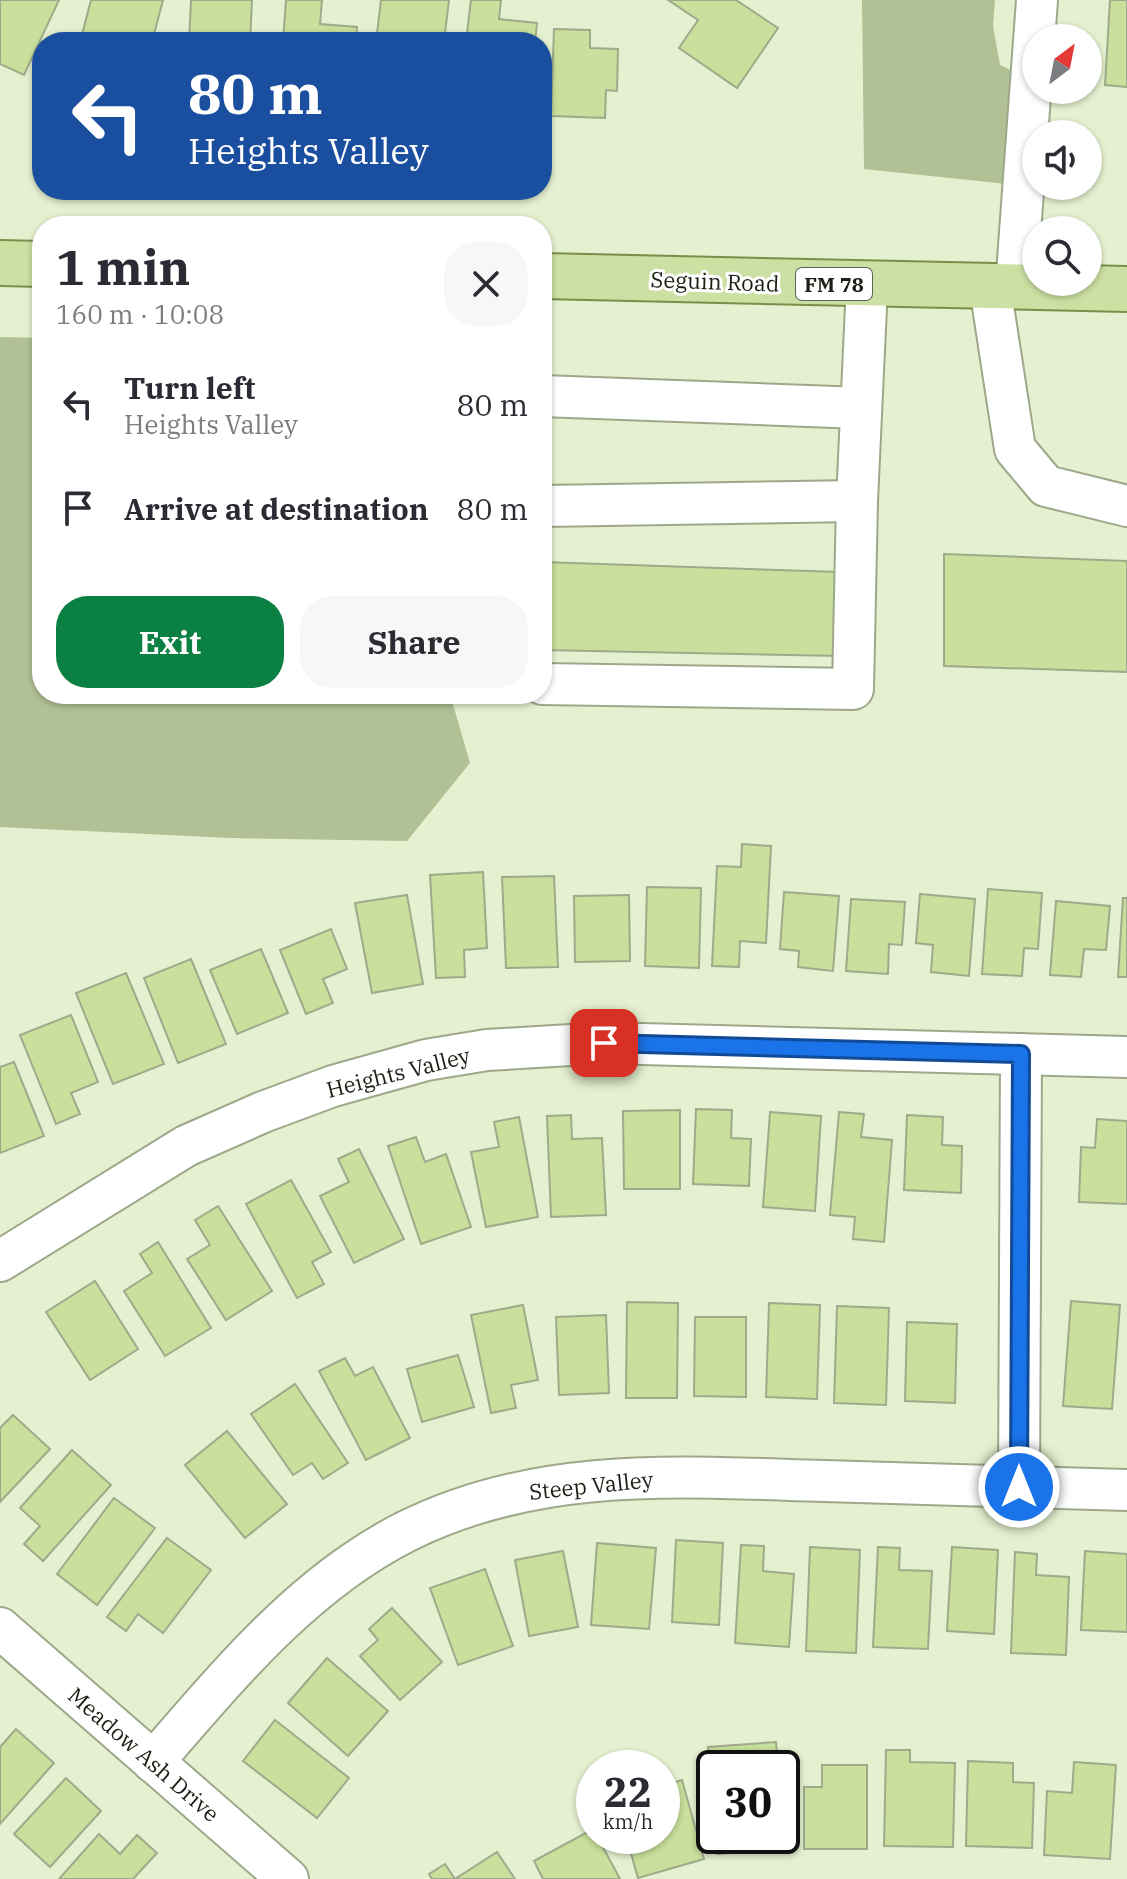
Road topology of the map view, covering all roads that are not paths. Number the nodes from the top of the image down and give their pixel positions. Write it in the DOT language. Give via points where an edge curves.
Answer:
graph roads {
  1 [pos="1037,0"];
  2 [pos="0,263"];
  3 [pos="32,264"];
  4 [pos="552,276"];
  5 [pos="867,285"];
  6 [pos="1003,287"];
  7 [pos="1127,289"];
  8 [pos="552,396"];
  9 [pos="861,408"];
  10 [pos="857,501"];
  11 [pos="552,506"];
  12 [pos="1127,506"];
  13 [pos="552,684"];
  14 [pos="1021,1054"];
  15 [pos="1127,1057"];
  16 [pos="0,1261"];
  17 [pos="1019,1487"];
  18 [pos="1127,1490"];
  19 [pos="0,1628"];
  20 [pos="153,1762"];
  21 [pos="288,1879"];
  1 -- 6 [label="street"];
  2 -- 3 [label="main road"];
  4 -- 5 [label="main road, Seguin Road / FM 78"];
  5 -- 6 [label="main road, Seguin Road / FM 78"];
  5 -- 9 [label="street"];
  6 -- 7 [label="main road, Seguin Road / FM 78"];
  6 -- 12 [label="street" via="1015,449 1046,486"];
  8 -- 9 [label="street"];
  9 -- 10 [label="street"];
  10 -- 11 [label="street"];
  10 -- 13 [label="street" via="853,689"];
  14 -- 15 [label="street, Heights Valley"];
  14 -- 16 [label="street, Heights Valley" via="604,1043 487,1050 426,1060 333,1086 186,1146"];
  14 -- 17 [label="street"];
  17 -- 18 [label="street, Steep Valley"];
  17 -- 20 [label="street, Steep Valley" via="654,1476 575,1482 484,1502 408,1531 316,1592 244,1658"];
  19 -- 20 [label="street, Meadow Ash Drive"];
  20 -- 21 [label="street, Meadow Ash Drive"];
}
